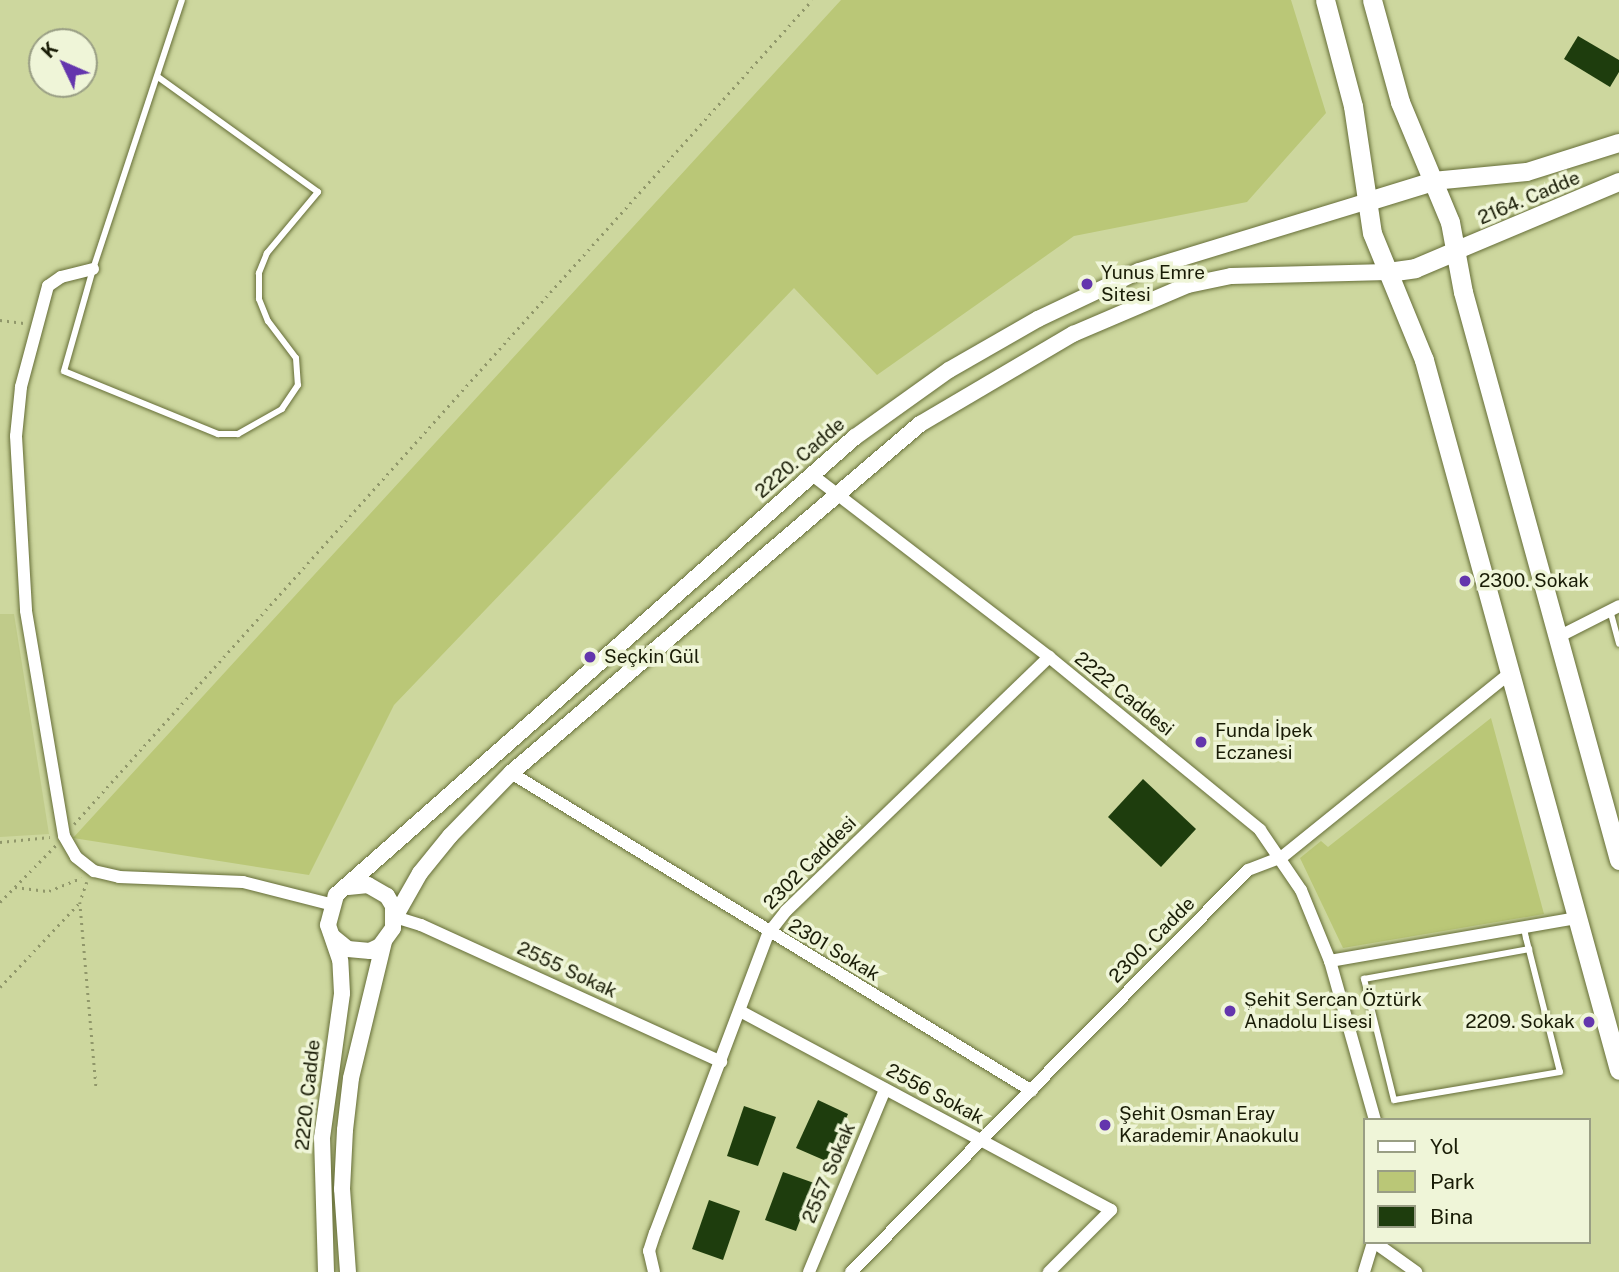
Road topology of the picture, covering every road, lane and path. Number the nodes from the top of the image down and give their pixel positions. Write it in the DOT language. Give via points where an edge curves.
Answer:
graph roads {
  1 [pos="183,0"];
  2 [pos="812,0"];
  3 [pos="1325,0"];
  4 [pos="1372,0"];
  5 [pos="158,78"];
  6 [pos="1619,143"];
  7 [pos="1433,181"];
  8 [pos="1619,182"];
  9 [pos="1368,201"];
  10 [pos="1455,251"];
  11 [pos="93,269"];
  12 [pos="1388,272"];
  13 [pos="0,320"];
  14 [pos="37,324"];
  15 [pos="811,475"];
  16 [pos="836,493"];
  17 [pos="1614,608"];
  18 [pos="1558,637"];
  19 [pos="1619,644"];
  20 [pos="1049,657"];
  21 [pos="1510,673"];
  22 [pos="511,774"];
  23 [pos="64,836"];
  24 [pos="0,842"];
  25 [pos="1282,857"];
  26 [pos="1619,860"];
  27 [pos="94,871"];
  28 [pos="15,887"];
  29 [pos="345,888"];
  30 [pos="0,902"];
  31 [pos="80,902"];
  32 [pos="330,904"];
  33 [pos="395,917"];
  34 [pos="1577,918"];
  35 [pos="328,925"];
  36 [pos="1524,928"];
  37 [pos="768,934"];
  38 [pos="384,942"];
  39 [pos="1529,949"];
  40 [pos="1330,961"];
  41 [pos="0,987"];
  42 [pos="740,1011"];
  43 [pos="722,1062"];
  44 [pos="1619,1070"];
  45 [pos="96,1086"];
  46 [pos="885,1089"];
  47 [pos="1031,1091"];
  48 [pos="1374,1118"];
  49 [pos="982,1141"];
  50 [pos="1372,1244"];
  51 [pos="1376,1244"];
  52 [pos="326,1272"];
  53 [pos="348,1272"];
  54 [pos="654,1272"];
  55 [pos="809,1272"];
  56 [pos="851,1272"];
  57 [pos="1049,1272"];
  58 [pos="1364,1272"];
  59 [pos="1416,1272"];
  1 -- 5 [label="lane"];
  2 -- 23 [label="path"];
  3 -- 9 [label="main road" via="1353,106"];
  4 -- 7 [label="main road" via="1400,102"];
  5 -- 11 [label="lane"];
  5 -- 11 [label="lane" via="318,192 267,253 259,273 258,299 268,321 296,358 298,385 282,409 261,425 238,434 218,435 64,371"];
  6 -- 7 [label="main road, 2164. Cadde" via="1527,172"];
  7 -- 9 [label="main road"];
  7 -- 10 [label="main road"];
  8 -- 10 [label="main road, 2164. Cadde"];
  9 -- 12 [label="main road" via="1372,233"];
  9 -- 15 [label="street, 2220. Cadde" via="1181,255 1038,319 902,401"];
  10 -- 12 [label="main road" via="1415,268"];
  10 -- 18 [label="main road"];
  11 -- 14 [label="street" via="61,277 48,286"];
  12 -- 16 [label="street" via="1231,276 1188,285 1127,307 955,402"];
  12 -- 21 [label="main road" via="1424,360"];
  13 -- 14 [label="path"];
  14 -- 23 [label="street" via="21,387 16,436 26,611"];
  15 -- 16 [label="street, 2222 Caddesi"];
  15 -- 29 [label="street, 2220. Cadde"];
  16 -- 20 [label="street, 2222 Caddesi"];
  16 -- 22 [label="street"];
  17 -- 18 [label="street"];
  17 -- 19 [label="lane"];
  18 -- 26 [label="main road"];
  20 -- 25 [label="street, 2222 Caddesi" via="1260,830"];
  20 -- 37 [label="street, 2302 Caddesi" via="786,911"];
  21 -- 25 [label="street, 2300. Cadde"];
  21 -- 34 [label="main road"];
  22 -- 33 [label="street" via="450,836 420,873"];
  22 -- 37 [label="street, 2301 Sokak"];
  23 -- 24 [label="path"];
  23 -- 27 [label="street" via="76,857"];
  23 -- 28 [label="path"];
  25 -- 40 [label="street, 2222 Caddesi"];
  25 -- 47 [label="street, 2300. Cadde" via="1248,870"];
  27 -- 28 [label="path" via="62,889"];
  27 -- 31 [label="path"];
  27 -- 32 [label="street" via="119,877 243,882"];
  28 -- 30 [label="path"];
  29 -- 32 [label="street, 2220. Cadde"];
  29 -- 33 [label="street" via="356,884 379,889 393,906"];
  31 -- 41 [label="path"];
  31 -- 45 [label="path"];
  32 -- 35 [label="street, 2220. Cadde"];
  33 -- 38 [label="street"];
  33 -- 43 [label="street, 2555 Sokak"];
  34 -- 36 [label="street"];
  34 -- 44 [label="main road"];
  35 -- 38 [label="street" via="348,950 370,951"];
  35 -- 52 [label="street, 2220. Cadde" via="340,960 342,993 322,1138"];
  36 -- 39 [label="lane"];
  36 -- 40 [label="street"];
  37 -- 42 [label="street, 2302 Caddesi"];
  37 -- 47 [label="street, 2301 Sokak"];
  38 -- 53 [label="street" via="351,1078 345,1130 342,1189"];
  39 -- 39 [label="lane" via="1560,1072 1394,1100 1364,979"];
  40 -- 48 [label="street, 2222 Caddesi"];
  42 -- 43 [label="street, 2302 Caddesi"];
  42 -- 46 [label="street, 2556 Sokak"];
  43 -- 54 [label="street, 2302 Caddesi" via="649,1251"];
  46 -- 49 [label="street, 2556 Sokak"];
  46 -- 55 [label="street, 2557 Sokak"];
  47 -- 49 [label="street, 2300. Cadde"];
  49 -- 56 [label="street, 2300. Cadde"];
  49 -- 57 [label="street, 2556 Sokak" via="1111,1210"];
  50 -- 58 [label="street"];
  51 -- 59 [label="street"];
}
